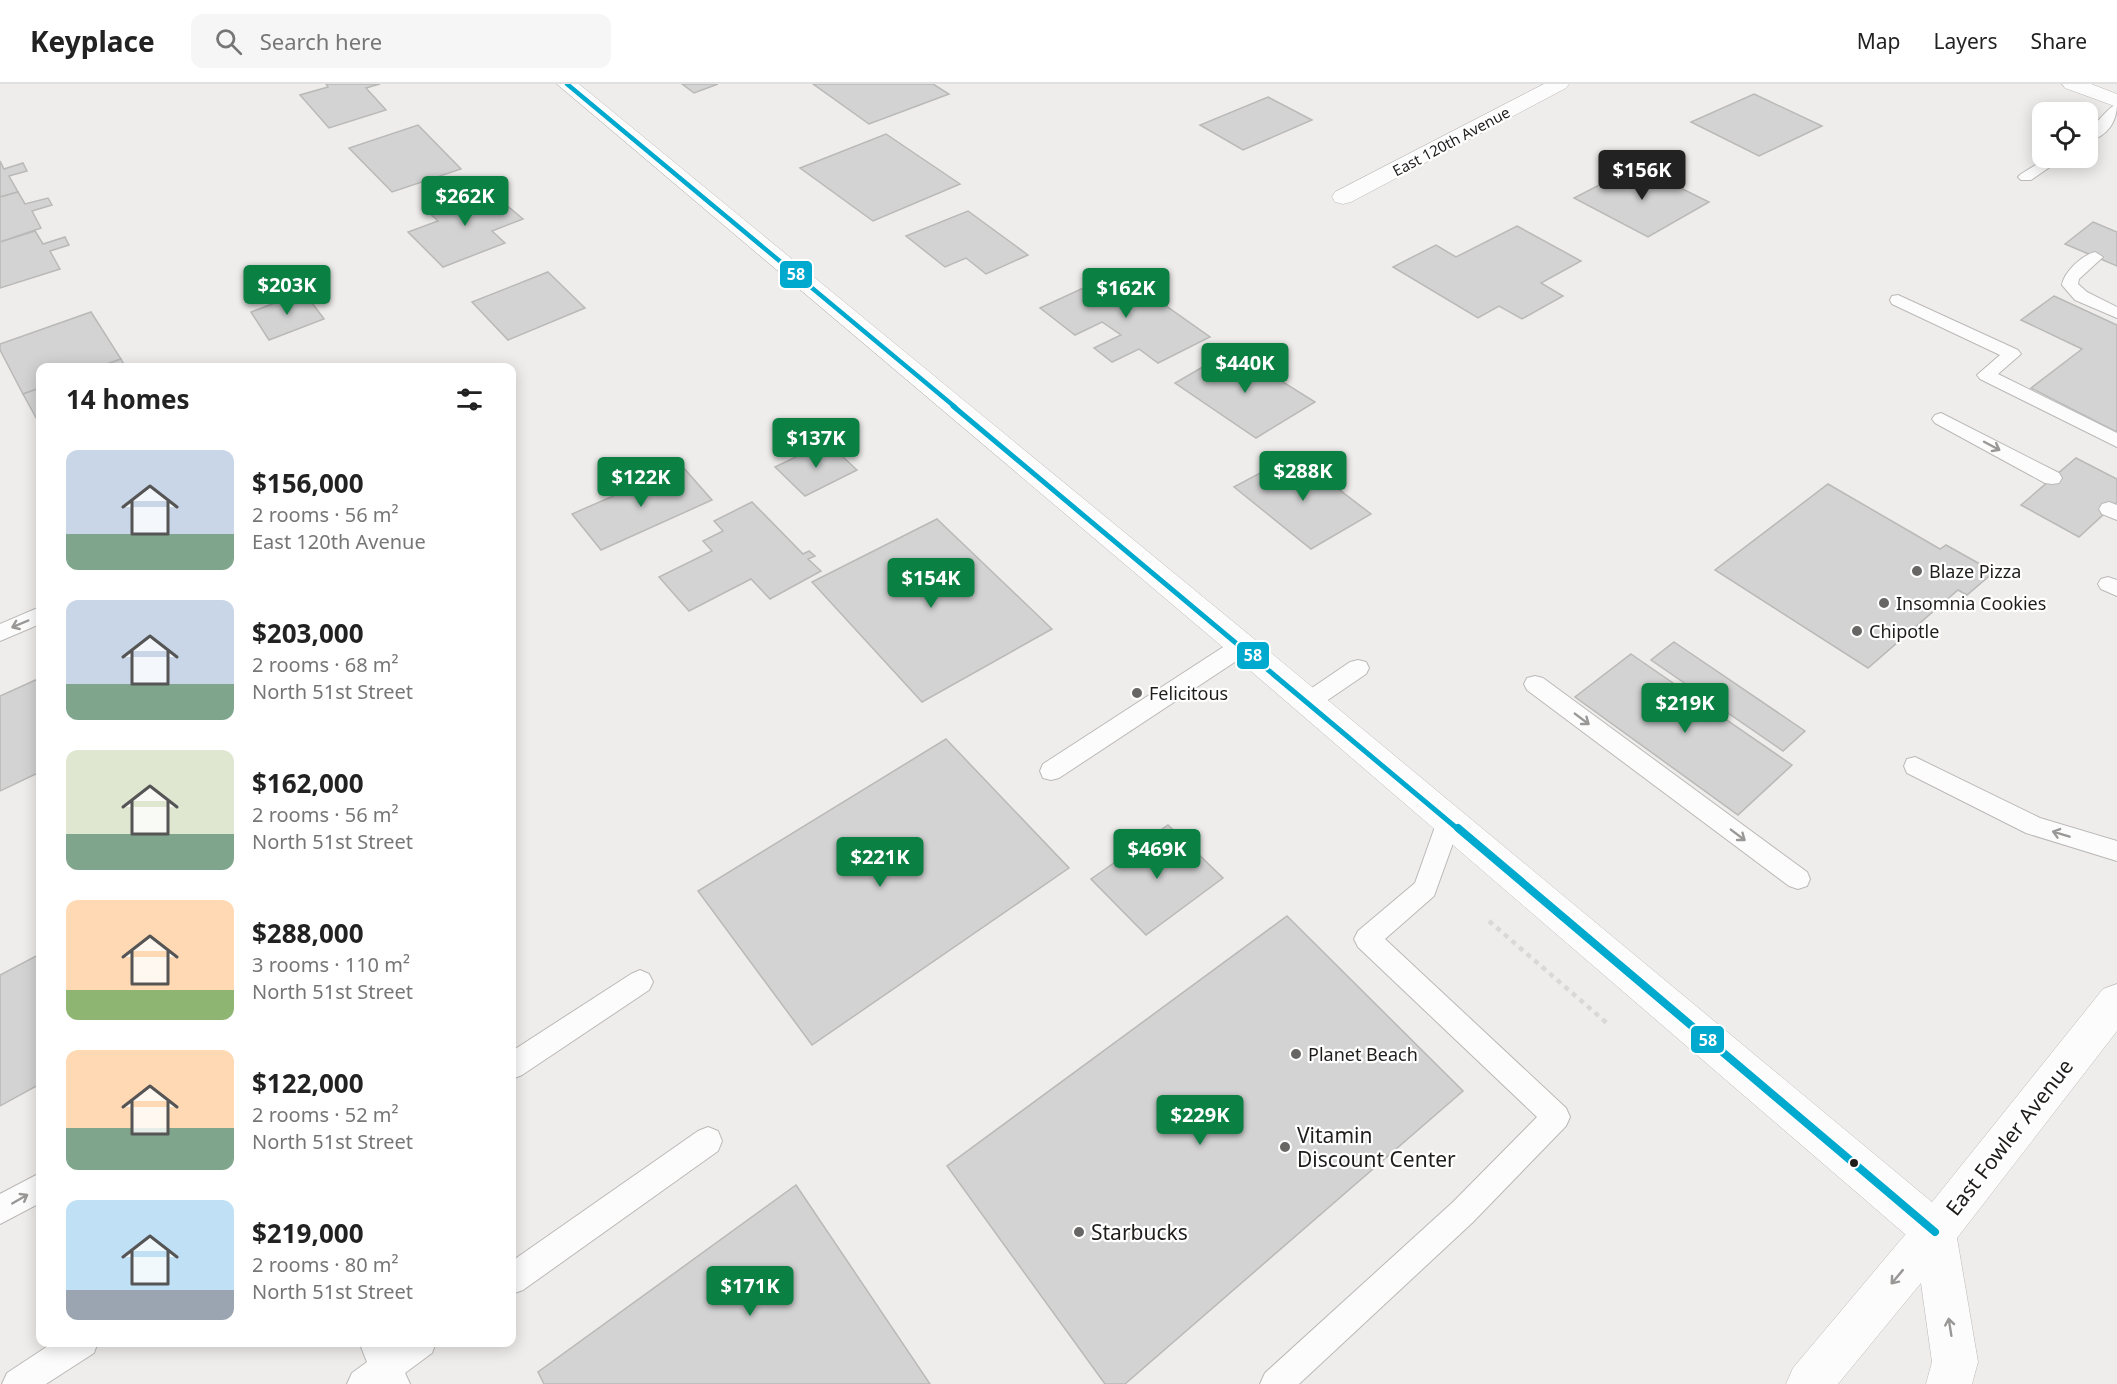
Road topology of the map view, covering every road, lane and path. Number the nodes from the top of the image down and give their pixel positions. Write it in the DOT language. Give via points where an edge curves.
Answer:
graph roads {
  1 [pos="567,84"];
  2 [pos="1559,84"];
  3 [pos="2072,84"];
  4 [pos="2117,101"];
  5 [pos="2117,108"];
  6 [pos="2098,130"];
  7 [pos="2040,168"];
  8 [pos="2026,177"];
  9 [pos="1343,197"];
  10 [pos="2095,257"];
  11 [pos="1898,300"];
  12 [pos="2110,310"];
  13 [pos="1941,419"];
  14 [pos="2117,441"];
  15 [pos="2052,478"];
  16 [pos="36,617"];
  17 [pos="0,633"];
  18 [pos="1242,646"];
  19 [pos="1358,668"];
  20 [pos="1535,684"];
  21 [pos="1308,702"];
  22 [pos="1915,766"];
  23 [pos="1051,771"];
  24 [pos="1449,821"];
  25 [pos="2117,851"];
  26 [pos="1798,879"];
  27 [pos="1489,921"];
  28 [pos="640,982"];
  29 [pos="2117,1001"];
  30 [pos="1608,1024"];
  31 [pos="516,1063"];
  32 [pos="708,1141"];
  33 [pos="36,1189"];
  34 [pos="0,1210"];
  35 [pos="1935,1232"];
  36 [pos="516,1276"];
  37 [pos="75,1347"];
  38 [pos="414,1347"];
  39 [pos="379,1369"];
  40 [pos="18,1384"];
  41 [pos="1276,1384"];
  42 [pos="1809,1384"];
  43 [pos="1949,1384"];
  1 -- 18 [label="street"];
  2 -- 9 [label="street, East 120th Avenue"];
  3 -- 4 [label="street"];
  5 -- 6 [label="lane"];
  7 -- 8 [label="lane"];
  10 -- 12 [label="lane" via="2071,277 2070,285 2081,296"];
  11 -- 14 [label="lane" via="2012,354 1986,375"];
  13 -- 15 [label="lane, one-way"];
  16 -- 17 [label="lane, one-way"];
  18 -- 21 [label="street"];
  18 -- 23 [label="lane"];
  19 -- 21 [label="lane"];
  20 -- 26 [label="lane, one-way"];
  21 -- 24 [label="street"];
  25 -- 22 [label="lane, one-way" via="2034,826"];
  24 -- 35 [label="street"];
  24 -- 41 [label="lane" via="1425,889 1366,939 1556,1117 1463,1212"];
  27 -- 30 [label="path"];
  28 -- 31 [label="lane"];
  29 -- 35 [label="street, East Fowler Avenue"];
  32 -- 36 [label="lane"];
  34 -- 33 [label="lane, one-way"];
  35 -- 42 [label="street, East Fowler Avenue, one-way"];
  43 -- 35 [label="street, one-way" via="1955,1362"];
  37 -- 40 [label="lane"];
  38 -- 39 [label="lane"];
}
